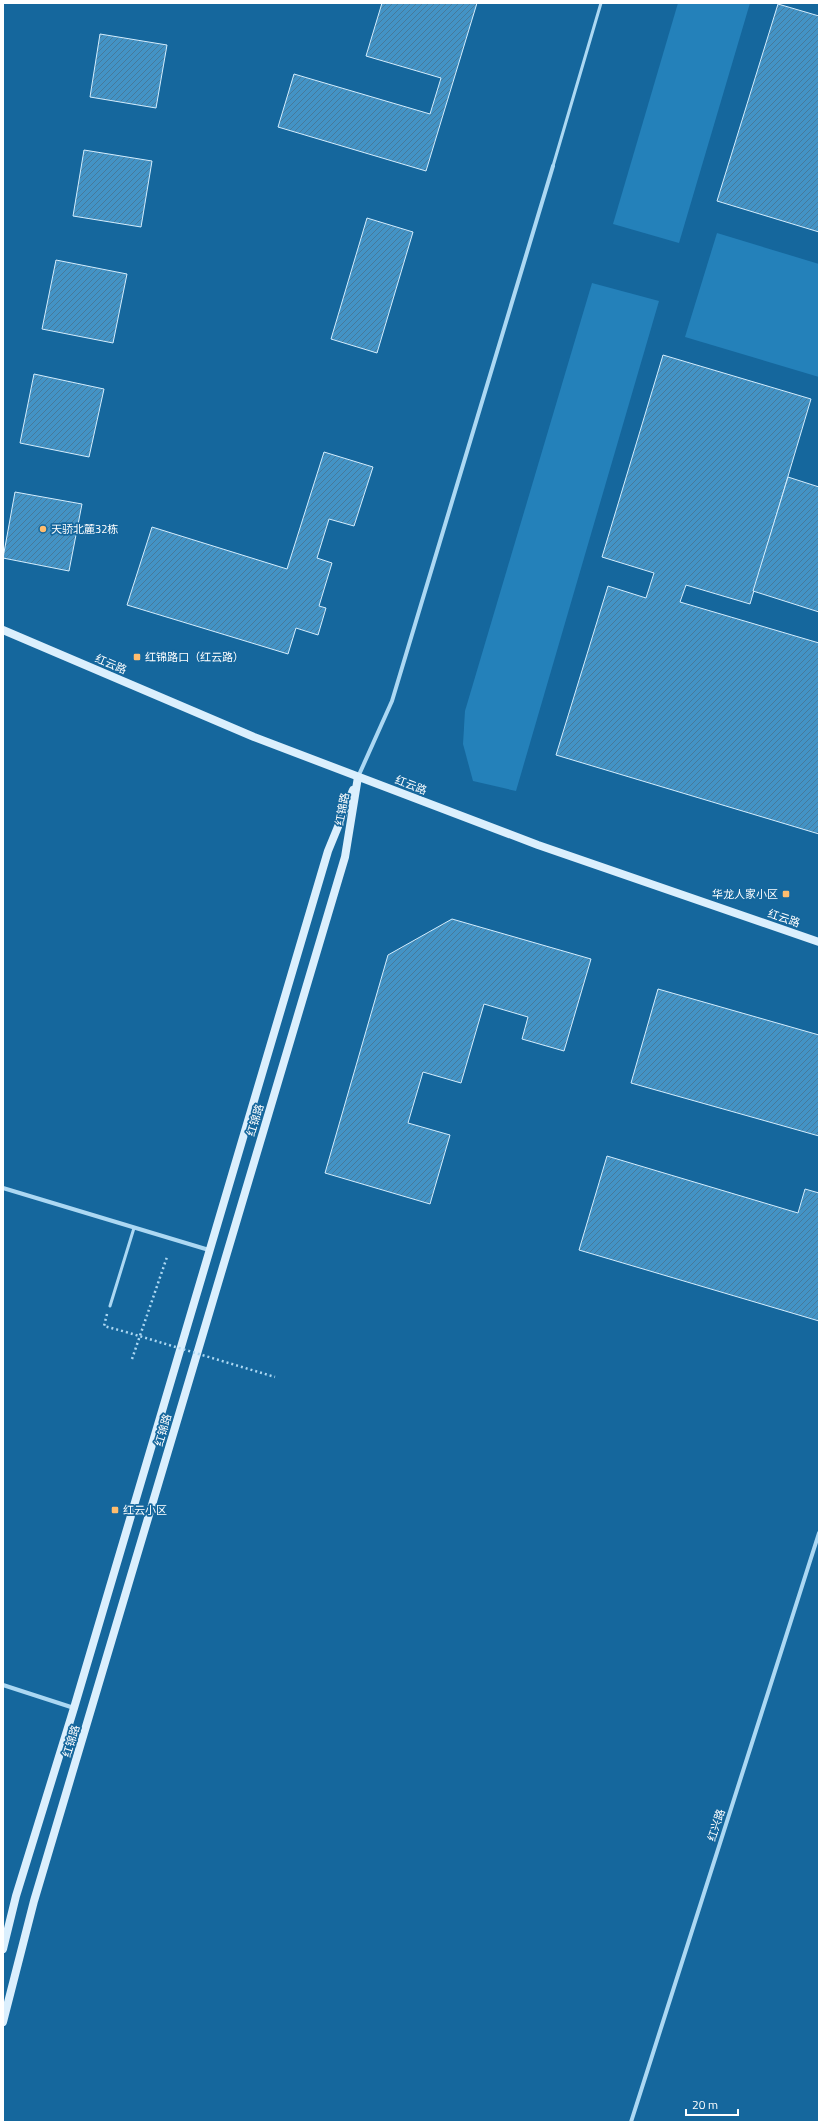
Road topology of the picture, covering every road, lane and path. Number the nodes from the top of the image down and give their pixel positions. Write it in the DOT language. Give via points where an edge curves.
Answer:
graph roads {
  1 [pos="601,3"];
  2 [pos="553,166"];
  3 [pos="3,630"];
  4 [pos="358,777"];
  5 [pos="819,942"];
  6 [pos="3,1188"];
  7 [pos="134,1228"];
  8 [pos="209,1250"];
  9 [pos="167,1257"];
  10 [pos="110,1306"];
  11 [pos="132,1359"];
  12 [pos="275,1377"];
  13 [pos="819,1533"];
  14 [pos="3,1685"];
  15 [pos="74,1708"];
  16 [pos="3,1949"];
  17 [pos="3,2022"];
  18 [pos="631,2122"];
  1 -- 2 [label="lane"];
  2 -- 4 [label="street" via="392,701"];
  3 -- 4 [label="street, 红云路" via="254,737"];
  4 -- 5 [label="street, 红云路" via="538,845"];
  4 -- 8 [label="street, 红锦路" via="328,851"];
  4 -- 17 [label="street, 红锦路" via="345,857 34,1901"];
  6 -- 7 [label="street"];
  7 -- 8 [label="street"];
  7 -- 10 [label="lane"];
  8 -- 15 [label="street, 红锦路"];
  9 -- 11 [label="path"];
  10 -- 12 [label="path, bridge" via="104,1326"];
  13 -- 18 [label="street, 红兴路"];
  14 -- 15 [label="street"];
  15 -- 16 [label="street, 红锦路" via="16,1896"];
}
